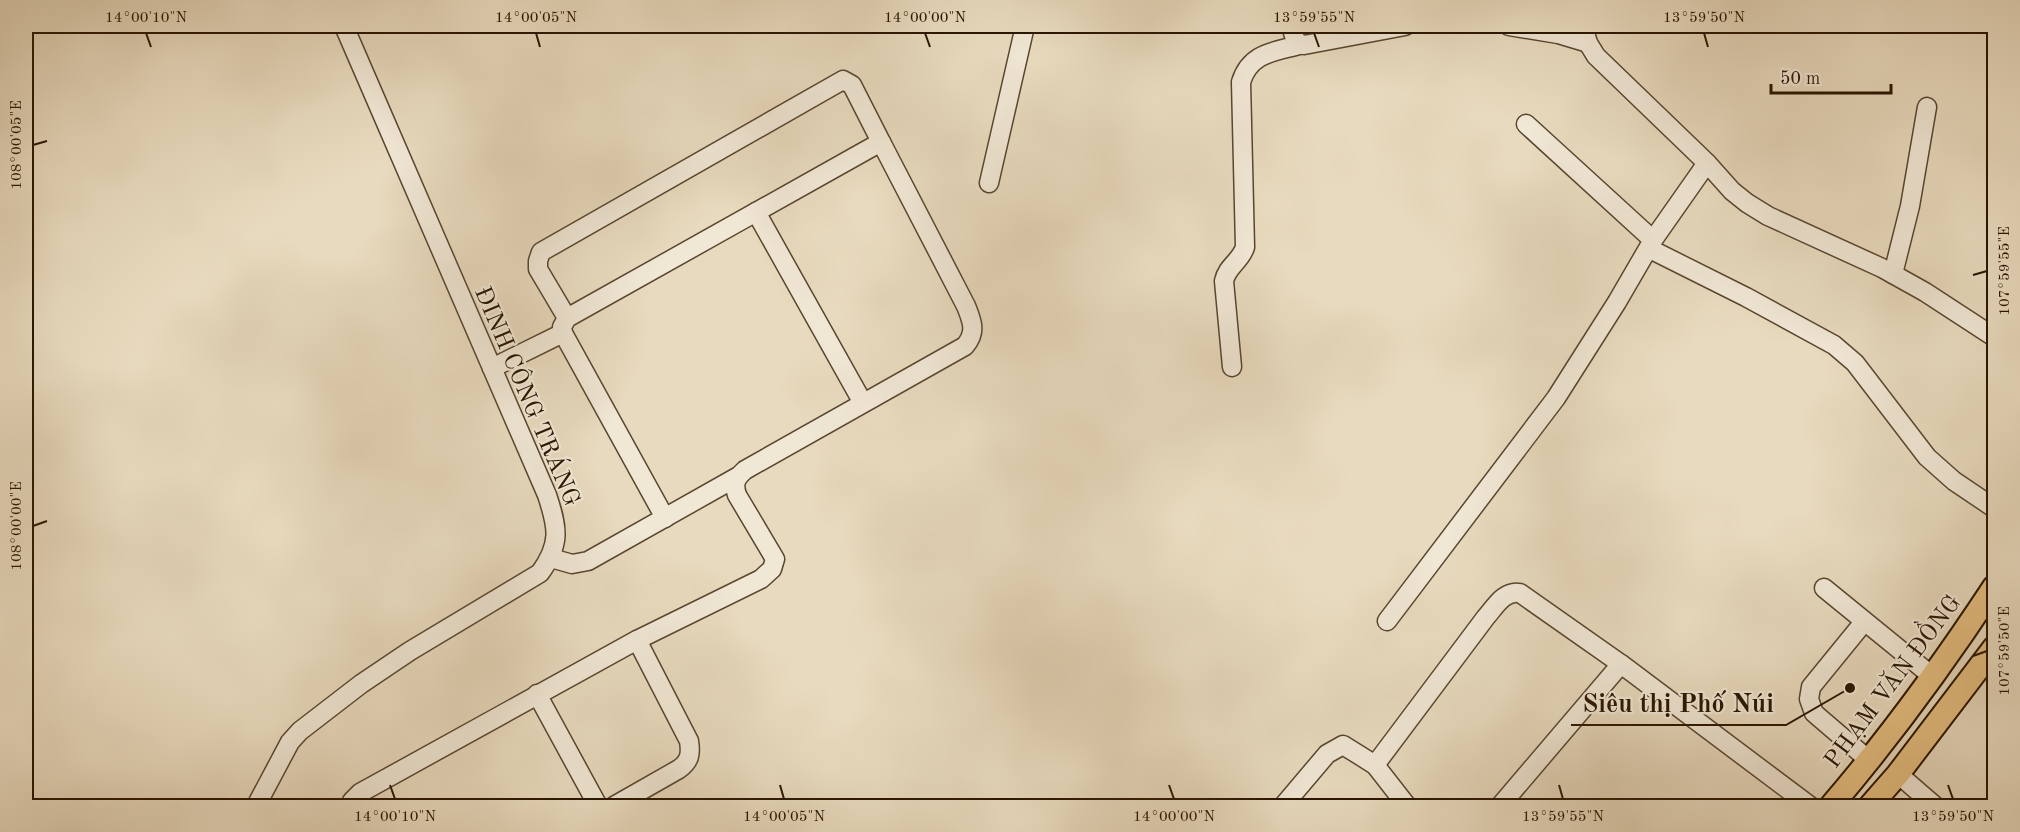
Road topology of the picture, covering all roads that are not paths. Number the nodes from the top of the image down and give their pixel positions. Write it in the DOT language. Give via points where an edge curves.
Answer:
graph roads {
  1 [pos="344,26"];
  2 [pos="1025,26"];
  3 [pos="1291,26"];
  4 [pos="1405,26"];
  5 [pos="1509,26"];
  6 [pos="1585,34"];
  7 [pos="1299,45"];
  8 [pos="1927,107"];
  9 [pos="1526,124"];
  10 [pos="881,142"];
  11 [pos="1707,163"];
  12 [pos="989,183"];
  13 [pos="756,212"];
  14 [pos="1651,244"];
  15 [pos="1893,274"];
  16 [pos="565,326"];
  17 [pos="1995,337"];
  18 [pos="1232,367"];
  19 [pos="492,368"];
  20 [pos="863,403"];
  21 [pos="737,477"];
  22 [pos="1995,508"];
  23 [pos="665,518"];
  24 [pos="551,558"];
  25 [pos="1995,587"];
  26 [pos="1824,588"];
  27 [pos="1387,621"];
  28 [pos="1864,622"];
  29 [pos="637,640"];
  30 [pos="1991,661"];
  31 [pos="1621,664"];
  32 [pos="1932,676"];
  33 [pos="537,694"];
  34 [pos="1870,761"];
  35 [pos="1375,765"];
  36 [pos="1898,774"];
  37 [pos="614,806"];
  38 [pos="256,807"];
  39 [pos="351,807"];
  40 [pos="597,807"];
  41 [pos="1283,807"];
  42 [pos="1407,807"];
  43 [pos="1500,807"];
  44 [pos="1810,807"];
  45 [pos="1831,807"];
  46 [pos="1870,807"];
  47 [pos="1935,807"];
  1 -- 19 [label="street, ĐINH CÔNG TRÁNG"];
  2 -- 12 [label="street"];
  3 -- 7 [label="street"];
  4 -- 7 [label="street"];
  5 -- 6 [label="street"];
  6 -- 11 [label="street" via="1608,69"];
  7 -- 18 [label="street" via="1257,58 1244,70 1241,82 1245,247 1228,268 1224,280"];
  8 -- 15 [label="street" via="1910,206"];
  9 -- 14 [label="street"];
  10 -- 13 [label="street"];
  10 -- 16 [label="street" via="852,85 843,80 541,252 538,269"];
  10 -- 20 [label="street" via="966,306 973,333 965,346"];
  11 -- 14 [label="street"];
  11 -- 15 [label="street" via="1732,191 1768,216"];
  13 -- 16 [label="street"];
  13 -- 20 [label="street"];
  14 -- 22 [label="street" via="1834,345 1855,363 1928,457 1954,481"];
  14 -- 27 [label="street" via="1556,398"];
  15 -- 17 [label="street"];
  16 -- 19 [label="street"];
  16 -- 23 [label="street"];
  19 -- 24 [label="street, ĐINH CÔNG TRÁNG" via="556,522"];
  20 -- 21 [label="street"];
  21 -- 23 [label="street"];
  21 -- 29 [label="street" via="737,495 775,559 772,569 761,579"];
  23 -- 24 [label="street" via="588,561 572,564"];
  24 -- 38 [label="street" via="540,573 410,651 300,731 290,742"];
  25 -- 32 [label="main road, PHẠM VĂN ĐỒNG"];
  26 -- 28 [label="street"];
  28 -- 32 [label="street"];
  28 -- 34 [label="street" via="1811,687 1809,699 1814,713"];
  29 -- 33 [label="street"];
  29 -- 37 [label="street" via="691,752 688,762 679,769"];
  30 -- 36 [label="main road"];
  31 -- 35 [label="street" via="1520,593 1512,592 1486,617"];
  31 -- 43 [label="street"];
  31 -- 44 [label="street"];
  32 -- 34 [label="main road, PHẠM VĂN ĐỒNG"];
  33 -- 39 [label="street" via="360,793"];
  33 -- 40 [label="street"];
  34 -- 45 [label="main road, PHẠM VĂN ĐỒNG"];
  35 -- 41 [label="street" via="1342,745 1334,748"];
  35 -- 42 [label="street"];
  36 -- 46 [label="main road"];
  36 -- 47 [label="street"];
}
